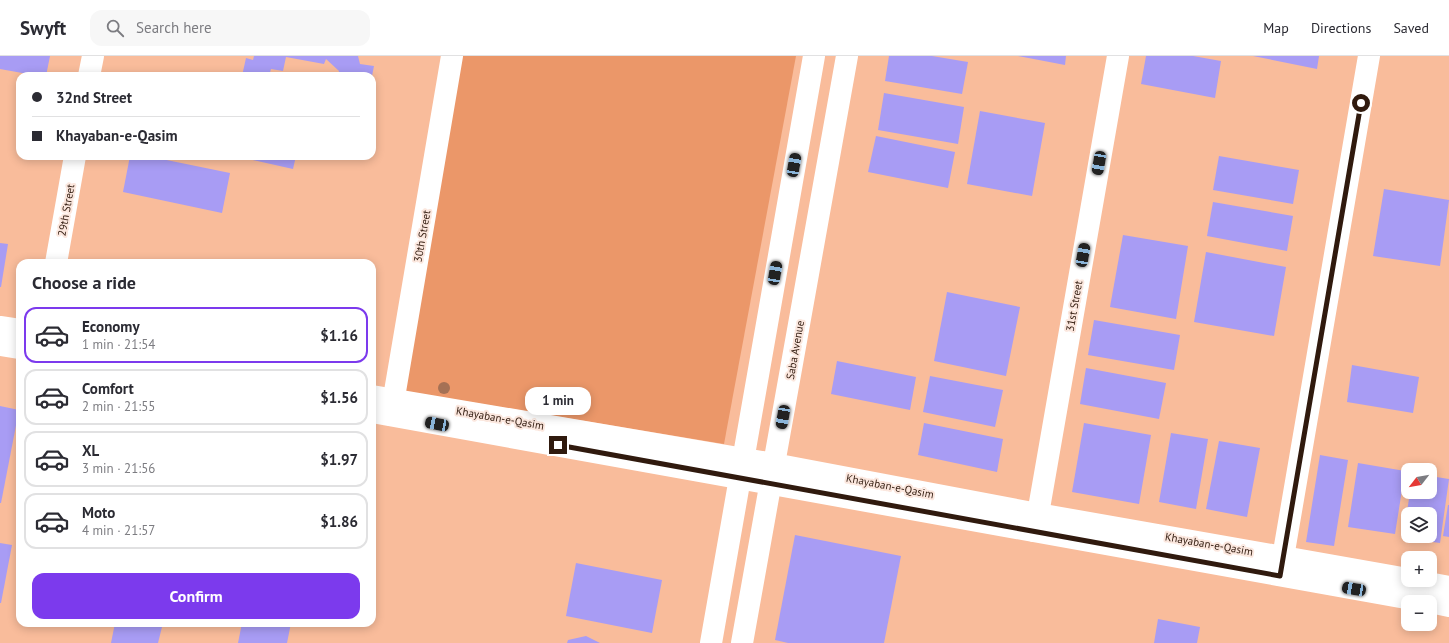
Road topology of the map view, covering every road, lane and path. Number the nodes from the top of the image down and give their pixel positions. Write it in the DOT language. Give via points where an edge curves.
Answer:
graph roads {
  1 [pos="93,56"];
  2 [pos="452,56"];
  3 [pos="814,56"];
  4 [pos="847,56"];
  5 [pos="1118,56"];
  6 [pos="1369,56"];
  7 [pos="90,72"];
  8 [pos="74,160"];
  9 [pos="57,259"];
  10 [pos="0,327"];
  11 [pos="16,329"];
  12 [pos="0,345"];
  13 [pos="16,347"];
  14 [pos="376,400"];
  15 [pos="386,409"];
  16 [pos="740,469"];
  17 [pos="773,474"];
  18 [pos="1036,523"];
  19 [pos="1281,566"];
  20 [pos="1401,578"];
  21 [pos="1437,585"];
  22 [pos="1449,587"];
  23 [pos="1401,595"];
  24 [pos="1437,604"];
  25 [pos="1449,606"];
  26 [pos="711,643"];
  27 [pos="742,643"];
  1 -- 7 [label="street"];
  2 -- 15 [label="street, 30th Street"];
  3 -- 16 [label="street"];
  4 -- 17 [label="street, Saba Avenue"];
  5 -- 18 [label="street, 31st Street"];
  6 -- 19 [label="street"];
  8 -- 9 [label="street, 29th Street"];
  10 -- 11 [label="street"];
  12 -- 13 [label="street"];
  14 -- 15 [label="street, Khayaban-e-Qasim"];
  15 -- 16 [label="street, Khayaban-e-Qasim"];
  16 -- 17 [label="street, Khayaban-e-Qasim"];
  16 -- 26 [label="street"];
  17 -- 18 [label="street, Khayaban-e-Qasim"];
  17 -- 27 [label="street, Saba Avenue"];
  18 -- 19 [label="street, Khayaban-e-Qasim"];
  19 -- 20 [label="street, Khayaban-e-Qasim"];
  19 -- 23 [label="street, Khayaban-e-Qasim"];
  21 -- 22 [label="street"];
  24 -- 25 [label="street, Khayaban-e-Qasim"];
}
